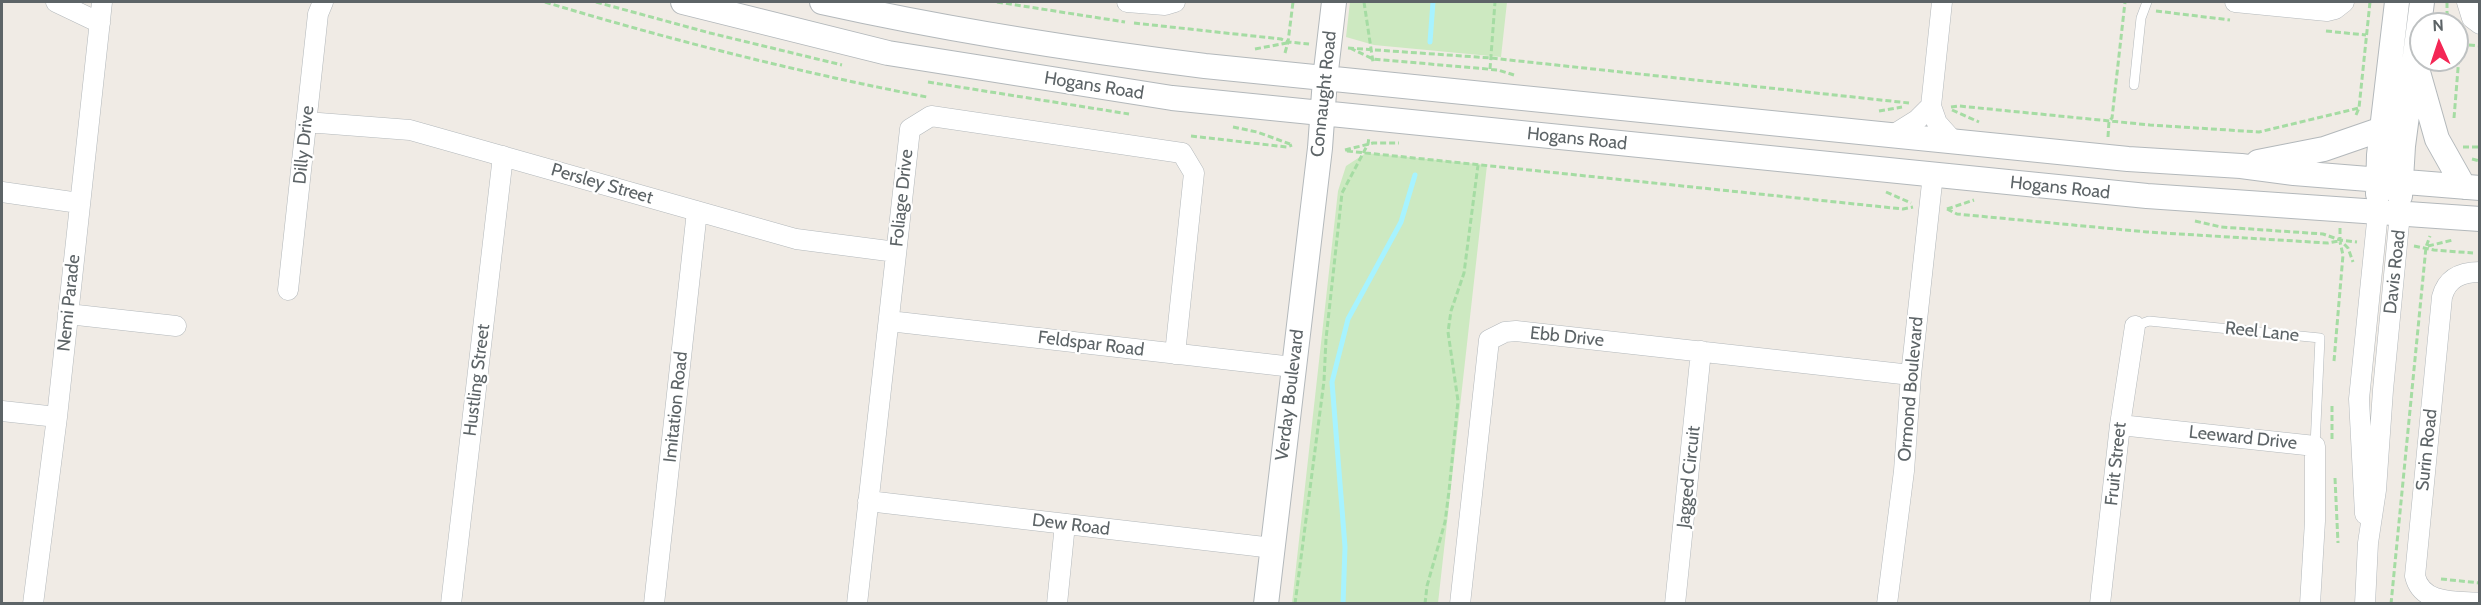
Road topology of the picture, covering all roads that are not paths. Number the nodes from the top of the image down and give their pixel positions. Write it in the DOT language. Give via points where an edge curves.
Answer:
graph roads {
  1 [pos="56,2"];
  2 [pos="102,2"];
  3 [pos="323,2"];
  4 [pos="683,2"];
  5 [pos="822,2"];
  6 [pos="1127,2"];
  7 [pos="1175,2"];
  8 [pos="1334,2"];
  9 [pos="1942,2"];
  10 [pos="2147,2"];
  11 [pos="2235,2"];
  12 [pos="2344,2"];
  13 [pos="2397,2"];
  14 [pos="2467,2"];
  15 [pos="100,23"];
  16 [pos="2480,24"];
  17 [pos="2414,72"];
  18 [pos="2417,72"];
  19 [pos="1325,79"];
  20 [pos="2133,85"];
  21 [pos="1930,106"];
  22 [pos="1322,113"];
  23 [pos="306,122"];
  24 [pos="2382,129"];
  25 [pos="1893,135"];
  26 [pos="1953,141"];
  27 [pos="503,156"];
  28 [pos="2241,166"];
  29 [pos="1933,174"];
  30 [pos="2389,181"];
  31 [pos="1314,186"];
  32 [pos="2472,187"];
  33 [pos="2,192"];
  34 [pos="79,203"];
  35 [pos="698,211"];
  36 [pos="2389,213"];
  37 [pos="2480,219"];
  38 [pos="896,252"];
  39 [pos="2480,272"];
  40 [pos="288,290"];
  41 [pos="68,314"];
  42 [pos="889,321"];
  43 [pos="176,326"];
  44 [pos="2135,326"];
  45 [pos="1701,351"];
  46 [pos="1175,354"];
  47 [pos="1293,367"];
  48 [pos="1911,375"];
  49 [pos="2,411"];
  50 [pos="57,417"];
  51 [pos="2120,425"];
  52 [pos="2324,447"];
  53 [pos="868,501"];
  54 [pos="1065,524"];
  55 [pos="1273,548"];
  56 [pos="33,603"];
  57 [pos="451,603"];
  58 [pos="654,603"];
  59 [pos="857,603"];
  60 [pos="1057,603"];
  61 [pos="1266,603"];
  62 [pos="1460,603"];
  63 [pos="1675,603"];
  64 [pos="1887,603"];
  65 [pos="2100,603"];
  66 [pos="2310,603"];
  67 [pos="2365,603"];
  68 [pos="2480,603"];
  1 -- 15 [label="street"];
  2 -- 15 [label="street, Nemi Parade"];
  3 -- 23 [label="street, Dilly Drive" via="318,14"];
  4 -- 22 [label="street, Hogans Road" via="888,53 1172,98"];
  5 -- 19 [label="street, Hogans Road" via="1034,43"];
  6 -- 7 [label="street"];
  8 -- 19 [label="street, Connaught Road"];
  9 -- 21 [label="street"];
  10 -- 20 [label="lane" via="2141,18"];
  11 -- 12 [label="street" via="2327,11"];
  13 -- 24 [label="street, Davis Road"];
  14 -- 16 [label="street" via="2472,18"];
  15 -- 34 [label="street, Nemi Parade"];
  17 -- 30 [label="street, Davis Road" via="2403,146"];
  18 -- 32 [label="street" via="2437,139"];
  19 -- 22 [label="street, Connaught Road"];
  19 -- 25 [label="street, Hogans Road"];
  21 -- 25 [label="street"];
  21 -- 26 [label="street" via="1937,123"];
  22 -- 29 [label="street, Hogans Road"];
  22 -- 31 [label="street, Connaught Road"];
  23 -- 27 [label="street, Persley Street" via="410,130"];
  23 -- 40 [label="street, Dilly Drive"];
  24 -- 28 [label="street" via="2333,147"];
  24 -- 30 [label="street, Davis Road"];
  25 -- 26 [label="street, Hogans Road"];
  26 -- 28 [label="street, Hogans Road"];
  27 -- 35 [label="street, Persley Street"];
  27 -- 57 [label="street, Hustling Street"];
  28 -- 30 [label="street, Hogans Road"];
  29 -- 36 [label="street, Hogans Road" via="2148,196"];
  29 -- 48 [label="street, Ormond Boulevard"];
  30 -- 32 [label="street, Hogans Road"];
  30 -- 36 [label="street, Davis Road"];
  31 -- 47 [label="street, Verday Boulevard"];
  33 -- 34 [label="street"];
  34 -- 41 [label="street, Nemi Parade"];
  35 -- 38 [label="street, Persley Street" via="796,239"];
  35 -- 58 [label="street, Imitation Road"];
  36 -- 37 [label="street, Hogans Road"];
  36 -- 67 [label="street, Davis Road" via="2359,399 2368,543"];
  38 -- 42 [label="street, Foliage Drive"];
  38 -- 46 [label="street, Foliage Drive" via="910,129 931,116 1182,153 1194,173"];
  39 -- 68 [label="street, Surin Road" via="2453,278 2442,297 2415,576 2419,588 2430,597"];
  41 -- 43 [label="street"];
  41 -- 50 [label="street, Nemi Parade"];
  42 -- 46 [label="street, Feldspar Road"];
  42 -- 53 [label="street, Foliage Drive"];
  44 -- 51 [label="street, Fruit Street"];
  44 -- 52 [label="lane, Reel Lane" via="2149,321 2320,338"];
  45 -- 48 [label="street, Ebb Drive"];
  45 -- 62 [label="street, Ebb Drive" via="1516,331 1489,340"];
  45 -- 63 [label="street, Jagged Circuit"];
  46 -- 47 [label="street, Feldspar Road"];
  47 -- 55 [label="street, Verday Boulevard"];
  48 -- 64 [label="street, Ormond Boulevard" via="1904,471"];
  49 -- 50 [label="street"];
  50 -- 56 [label="street, Nemi Parade"];
  51 -- 52 [label="street, Leeward Drive"];
  51 -- 65 [label="street, Fruit Street"];
  52 -- 66 [label="street, Leeward Drive"];
  53 -- 54 [label="street, Dew Road"];
  53 -- 59 [label="street, Foliage Drive"];
  54 -- 55 [label="street, Dew Road"];
  54 -- 60 [label="street"];
  55 -- 61 [label="street, Verday Boulevard"];
}
